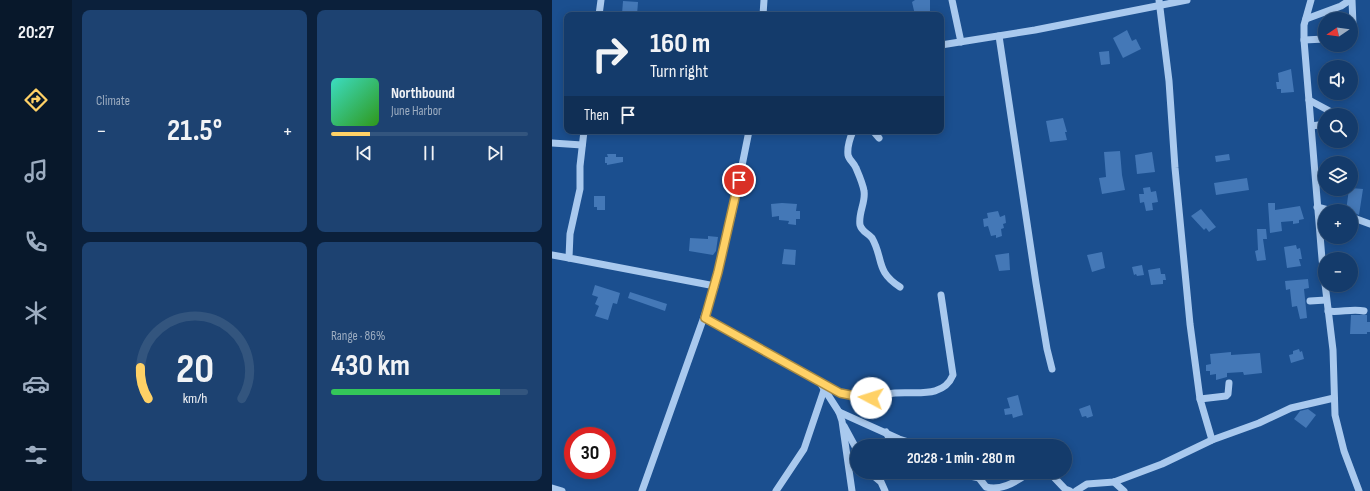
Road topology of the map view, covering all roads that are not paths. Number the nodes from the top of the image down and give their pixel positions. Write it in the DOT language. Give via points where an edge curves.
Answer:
graph roads {
  1 [pos="601,0"];
  2 [pos="764,0"];
  3 [pos="952,0"];
  4 [pos="1187,0"];
  5 [pos="1310,0"];
  6 [pos="1351,0"];
  7 [pos="1159,3"];
  8 [pos="599,12"];
  9 [pos="762,12"];
  10 [pos="1352,12"];
  11 [pos="1306,19"];
  12 [pos="999,36"];
  13 [pos="1318,39"];
  14 [pos="1304,40"];
  15 [pos="961,42"];
  16 [pos="944,45"];
  17 [pos="1309,100"];
  18 [pos="1324,108"];
  19 [pos="1318,125"];
  20 [pos="1312,126"];
  21 [pos="584,134"];
  22 [pos="748,134"];
  23 [pos="852,134"];
  24 [pos="875,134"];
  25 [pos="878,138"];
  26 [pos="552,143"];
  27 [pos="582,145"];
  28 [pos="1317,207"];
  29 [pos="1358,219"];
  30 [pos="1370,224"];
  31 [pos="552,255"];
  32 [pos="569,258"];
  33 [pos="715,286"];
  34 [pos="900,287"];
  35 [pos="941,294"];
  36 [pos="1326,300"];
  37 [pos="1310,301"];
  38 [pos="1328,311"];
  39 [pos="1364,311"];
  40 [pos="705,318"];
  41 [pos="1052,369"];
  42 [pos="819,381"];
  43 [pos="1229,383"];
  44 [pos="825,387"];
  45 [pos="1334,398"];
  46 [pos="1200,399"];
  47 [pos="839,412"];
  48 [pos="842,421"];
  49 [pos="886,432"];
  50 [pos="851,439"];
  51 [pos="890,439"];
  52 [pos="904,439"];
  53 [pos="1212,440"];
  54 [pos="877,479"];
  55 [pos="980,479"];
  56 [pos="1020,479"];
  57 [pos="1056,479"];
  58 [pos="1114,482"];
  59 [pos="552,488"];
  60 [pos="562,491"];
  61 [pos="642,491"];
  62 [pos="776,491"];
  63 [pos="852,491"];
  64 [pos="885,491"];
  65 [pos="1070,491"];
  66 [pos="1076,491"];
  67 [pos="1124,491"];
  68 [pos="1359,491"];
  1 -- 8 [label="street"];
  2 -- 9 [label="street"];
  3 -- 15 [label="street"];
  4 -- 7 [label="street"];
  5 -- 11 [label="street"];
  6 -- 10 [label="street"];
  6 -- 11 [label="street"];
  7 -- 12 [label="street"];
  7 -- 46 [label="street" via="1169,81 1190,324"];
  11 -- 14 [label="street"];
  12 -- 15 [label="street"];
  12 -- 41 [label="street" via="1045,342"];
  13 -- 14 [label="street"];
  14 -- 17 [label="street"];
  15 -- 16 [label="street"];
  17 -- 18 [label="street"];
  17 -- 20 [label="street"];
  19 -- 20 [label="street"];
  20 -- 28 [label="street"];
  21 -- 27 [label="street"];
  22 -- 33 [label="street"];
  23 -- 34 [label="street" via="848,155 857,170 864,193 860,225 862,230 871,236 882,270"];
  24 -- 25 [label="street"];
  26 -- 27 [label="street"];
  27 -- 32 [label="street" via="580,189 570,234"];
  28 -- 36 [label="street"];
  29 -- 30 [label="street"];
  31 -- 32 [label="street"];
  32 -- 33 [label="street"];
  33 -- 40 [label="street"];
  35 -- 42 [label="street" via="953,375 951,381 942,388 922,394 899,393 865,398 847,395"];
  36 -- 37 [label="street"];
  36 -- 38 [label="street"];
  38 -- 39 [label="street"];
  38 -- 45 [label="street" via="1333,350"];
  40 -- 42 [label="street"];
  40 -- 61 [label="street"];
  42 -- 44 [label="street"];
  43 -- 46 [label="street" via="1226,396"];
  44 -- 47 [label="street"];
  44 -- 62 [label="street" via="804,449"];
  45 -- 53 [label="street" via="1296,406"];
  45 -- 68 [label="street" via="1340,436"];
  46 -- 53 [label="street"];
  47 -- 48 [label="street"];
  47 -- 49 [label="street"];
  48 -- 50 [label="street"];
  48 -- 63 [label="street"];
  49 -- 51 [label="street"];
  49 -- 52 [label="street"];
  53 -- 58 [label="street" via="1162,464"];
  54 -- 64 [label="street"];
  55 -- 56 [label="street" via="986,488 996,490 1011,486"];
  57 -- 65 [label="street"];
  58 -- 66 [label="street" via="1087,484"];
  58 -- 67 [label="street"];
  59 -- 60 [label="street"];
}
